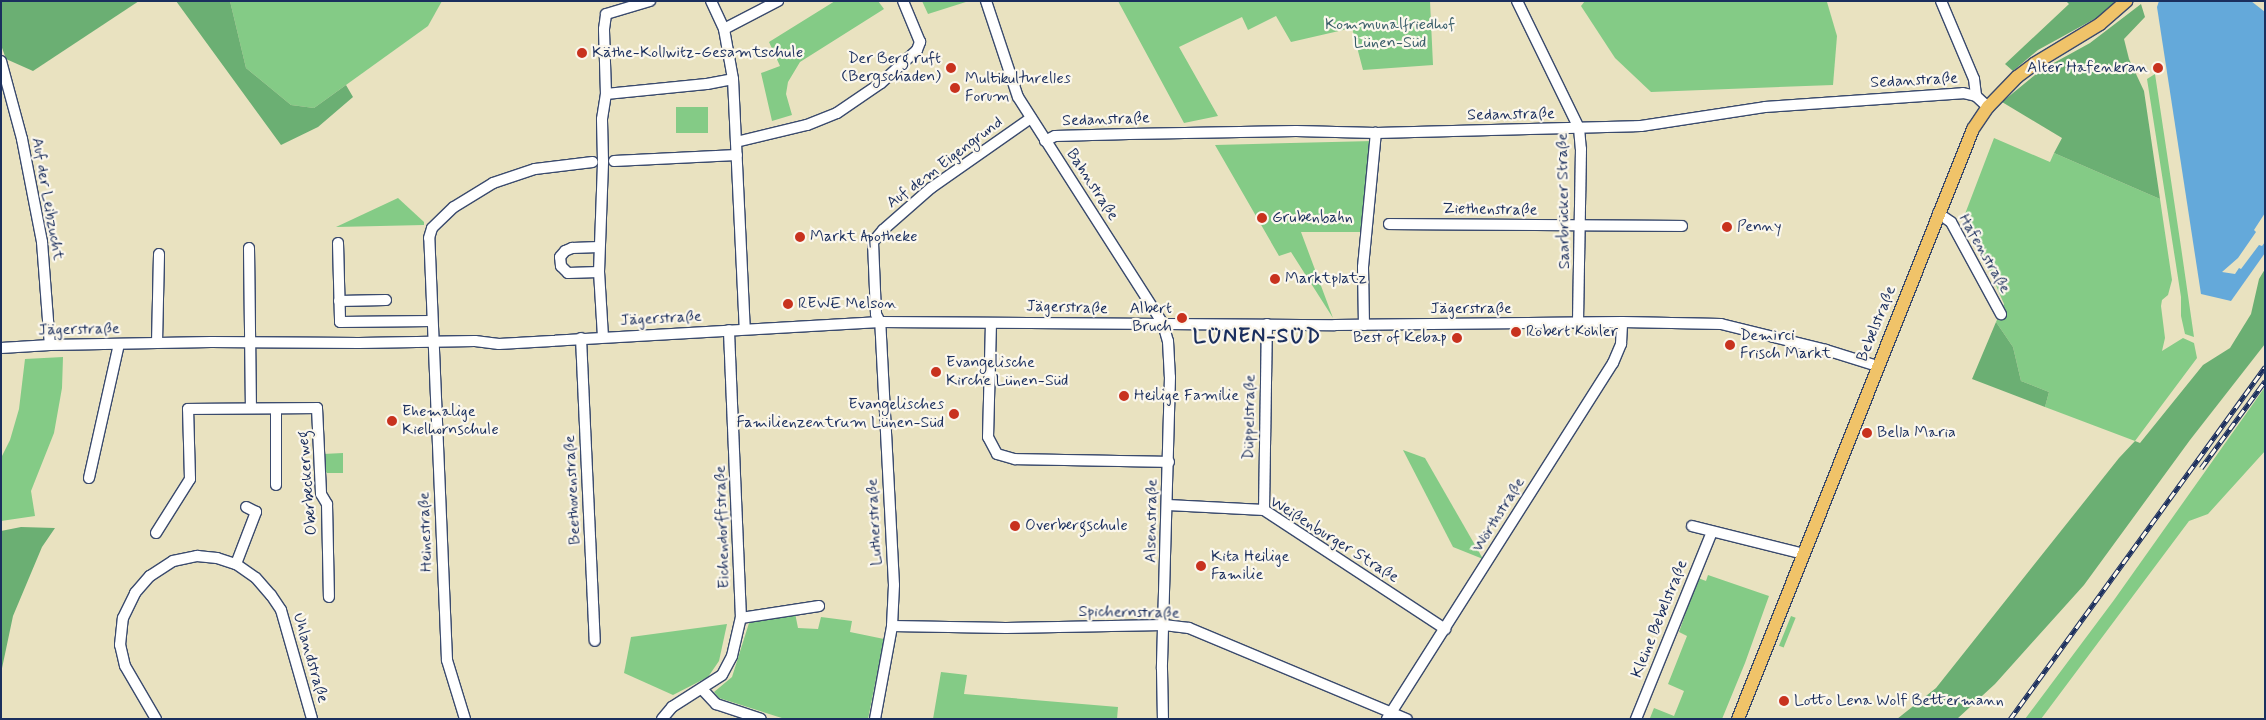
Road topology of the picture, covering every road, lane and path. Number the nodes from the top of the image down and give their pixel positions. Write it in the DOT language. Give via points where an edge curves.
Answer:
graph roads {
  1 [pos="650,1"];
  2 [pos="710,1"];
  3 [pos="778,1"];
  4 [pos="903,1"];
  5 [pos="986,1"];
  6 [pos="1517,1"];
  7 [pos="1941,1"];
  8 [pos="2126,1"];
  9 [pos="724,29"];
  10 [pos="1,61"];
  11 [pos="733,79"];
  12 [pos="606,94"];
  13 [pos="1976,96"];
  14 [pos="1988,106"];
  15 [pos="1031,118"];
  16 [pos="1579,128"];
  17 [pos="1376,133"];
  18 [pos="1046,141"];
  19 [pos="736,142"];
  20 [pos="736,155"];
  21 [pos="614,161"];
  22 [pos="593,162"];
  23 [pos="1938,213"];
  24 [pos="1389,224"];
  25 [pos="1580,225"];
  26 [pos="1682,226"];
  27 [pos="338,243"];
  28 [pos="600,247"];
  29 [pos="249,248"];
  30 [pos="159,254"];
  31 [pos="599,272"];
  32 [pos="386,300"];
  33 [pos="339,301"];
  34 [pos="2001,314"];
  35 [pos="432,321"];
  36 [pos="880,322"];
  37 [pos="1622,322"];
  38 [pos="991,323"];
  39 [pos="1163,324"];
  40 [pos="1266,324"];
  41 [pos="1578,324"];
  42 [pos="1364,325"];
  43 [pos="745,329"];
  44 [pos="729,330"];
  45 [pos="603,337"];
  46 [pos="581,338"];
  47 [pos="432,342"];
  48 [pos="157,343"];
  49 [pos="251,343"];
  50 [pos="118,344"];
  51 [pos="50,345"];
  52 [pos="1,348"];
  53 [pos="1877,366"];
  54 [pos="250,408"];
  55 [pos="276,409"];
  56 [pos="1169,462"];
  57 [pos="90,478"];
  58 [pos="276,485"];
  59 [pos="1168,505"];
  60 [pos="246,507"];
  61 [pos="1264,510"];
  62 [pos="1692,526"];
  63 [pos="1712,532"];
  64 [pos="156,533"];
  65 [pos="1804,554"];
  66 [pos="236,564"];
  67 [pos="329,597"];
  68 [pos="819,606"];
  69 [pos="740,618"];
  70 [pos="1164,625"];
  71 [pos="892,626"];
  72 [pos="1445,629"];
  73 [pos="595,641"];
  74 [pos="702,689"];
  75 [pos="1390,715"];
  76 [pos="156,719"];
  77 [pos="312,719"];
  78 [pos="465,719"];
  79 [pos="662,719"];
  80 [pos="761,719"];
  81 [pos="875,719"];
  82 [pos="1163,719"];
  83 [pos="1407,719"];
  84 [pos="1636,719"];
  85 [pos="1738,719"];
  1 -- 12 [label="street" via="606,14"];
  2 -- 9 [label="street"];
  3 -- 9 [label="street"];
  4 -- 19 [label="street" via="920,42 917,50 881,83 837,113"];
  5 -- 15 [label="street, Bahnstraße" via="1014,89"];
  6 -- 16 [label="street, Saarbrücker Straße"];
  7 -- 13 [label="street, Sedanstraße" via="1974,79"];
  8 -- 14 [label="main road, Bebelstraße" via="2095,28 2034,64"];
  9 -- 11 [label="street"];
  10 -- 51 [label="street, Auf der Leibzucht" via="22,139 42,242"];
  11 -- 12 [label="street"];
  11 -- 19 [label="street"];
  12 -- 28 [label="street" via="602,119"];
  13 -- 14 [label="street, Sedanstraße"];
  13 -- 16 [label="street, Sedanstraße" via="1964,93 1793,104 1641,126"];
  14 -- 23 [label="main road, Bebelstraße" via="1965,147"];
  15 -- 18 [label="street, Bahnstraße"];
  15 -- 36 [label="street, Auf dem Eigengrund" via="931,188 873,242 876,314"];
  16 -- 17 [label="street, Sedanstraße"];
  16 -- 25 [label="street, Saarbrücker Straße"];
  17 -- 18 [label="street, Sedanstraße" via="1139,134 1060,136"];
  17 -- 42 [label="street" via="1363,267"];
  18 -- 39 [label="street, Bahnstraße"];
  19 -- 20 [label="street"];
  20 -- 21 [label="street"];
  20 -- 43 [label="street"];
  22 -- 35 [label="street, Heinestraße" via="535,169 507,178 479,190 438,222 429,238"];
  23 -- 34 [label="street, Hafenstraße" via="1951,222"];
  23 -- 53 [label="main road, Bebelstraße"];
  24 -- 25 [label="street, Ziethenstraße"];
  25 -- 26 [label="street, Ziethenstraße"];
  25 -- 41 [label="street, Saarbrücker Straße"];
  27 -- 33 [label="street"];
  28 -- 31 [label="street"];
  28 -- 31 [label="street" via="572,248 560,257 568,273"];
  29 -- 49 [label="street"];
  30 -- 48 [label="street"];
  31 -- 45 [label="street"];
  32 -- 33 [label="street"];
  33 -- 35 [label="street" via="340,322"];
  35 -- 47 [label="street, Heinestraße"];
  36 -- 38 [label="street, Jägerstraße"];
  36 -- 43 [label="street, Jägerstraße"];
  36 -- 71 [label="street, Lutherstraße" via="892,544"];
  37 -- 41 [label="street, Jägerstraße"];
  37 -- 53 [label="street, Jägerstraße" via="1721,324"];
  37 -- 72 [label="street, Wörthstraße" via="1621,344 1613,362"];
  38 -- 39 [label="street, Jägerstraße"];
  38 -- 56 [label="street" via="988,437 997,454 1015,459"];
  39 -- 40 [label="street, Jägerstraße"];
  39 -- 56 [label="street, Alsenstraße" via="1170,360"];
  40 -- 42 [label="street, Jägerstraße"];
  40 -- 61 [label="street, Düppelstraße"];
  41 -- 42 [label="street, Jägerstraße"];
  43 -- 44 [label="street, Jägerstraße"];
  44 -- 45 [label="street, Jägerstraße" via="667,336"];
  44 -- 69 [label="street, Eichendorffstraße"];
  45 -- 46 [label="street, Jägerstraße"];
  46 -- 47 [label="street, Jägerstraße" via="499,344"];
  46 -- 73 [label="street, Beethovenstraße"];
  47 -- 49 [label="street, Jägerstraße"];
  47 -- 78 [label="street, Heinestraße" via="446,660"];
  48 -- 49 [label="street, Jägerstraße"];
  48 -- 50 [label="street, Jägerstraße"];
  49 -- 54 [label="street"];
  50 -- 51 [label="street, Jägerstraße"];
  50 -- 57 [label="street"];
  51 -- 52 [label="street, Jägerstraße"];
  53 -- 65 [label="main road, Bebelstraße"];
  54 -- 55 [label="street, Oberbeckerweg"];
  54 -- 64 [label="street, Oberbeckerweg" via="188,409 190,479"];
  55 -- 58 [label="street, Oberbeckerweg"];
  55 -- 67 [label="street, Oberbeckerweg" via="317,408 322,494 327,504"];
  56 -- 59 [label="street, Alsenstraße"];
  59 -- 61 [label="street, Weißenburger Straße"];
  59 -- 70 [label="street, Alsenstraße"];
  60 -- 66 [label="street" via="256,512"];
  61 -- 72 [label="street, Weißenburger Straße"];
  62 -- 63 [label="street"];
  63 -- 65 [label="street"];
  63 -- 84 [label="street, Kleine Bebelstraße"];
  65 -- 85 [label="main road, Bebelstraße"];
  66 -- 76 [label="street, Uhlandstraße" via="197,556 173,561 150,576 135,593 123,618 120,645 125,666"];
  66 -- 77 [label="street, Uhlandstraße" via="256,578 281,610"];
  68 -- 69 [label="street"];
  69 -- 74 [label="street, Eichendorffstraße" via="728,666 722,675"];
  70 -- 71 [label="street, Spichernstraße"];
  70 -- 75 [label="street, Spichernstraße" via="1189,628"];
  70 -- 82 [label="street, Alsenstraße"];
  71 -- 81 [label="street, Lutherstraße"];
  72 -- 75 [label="street, Wörthstraße"];
  74 -- 79 [label="street, Eichendorffstraße" via="672,707"];
  74 -- 80 [label="street" via="716,704"];
  75 -- 83 [label="street, Spichernstraße"];
}
